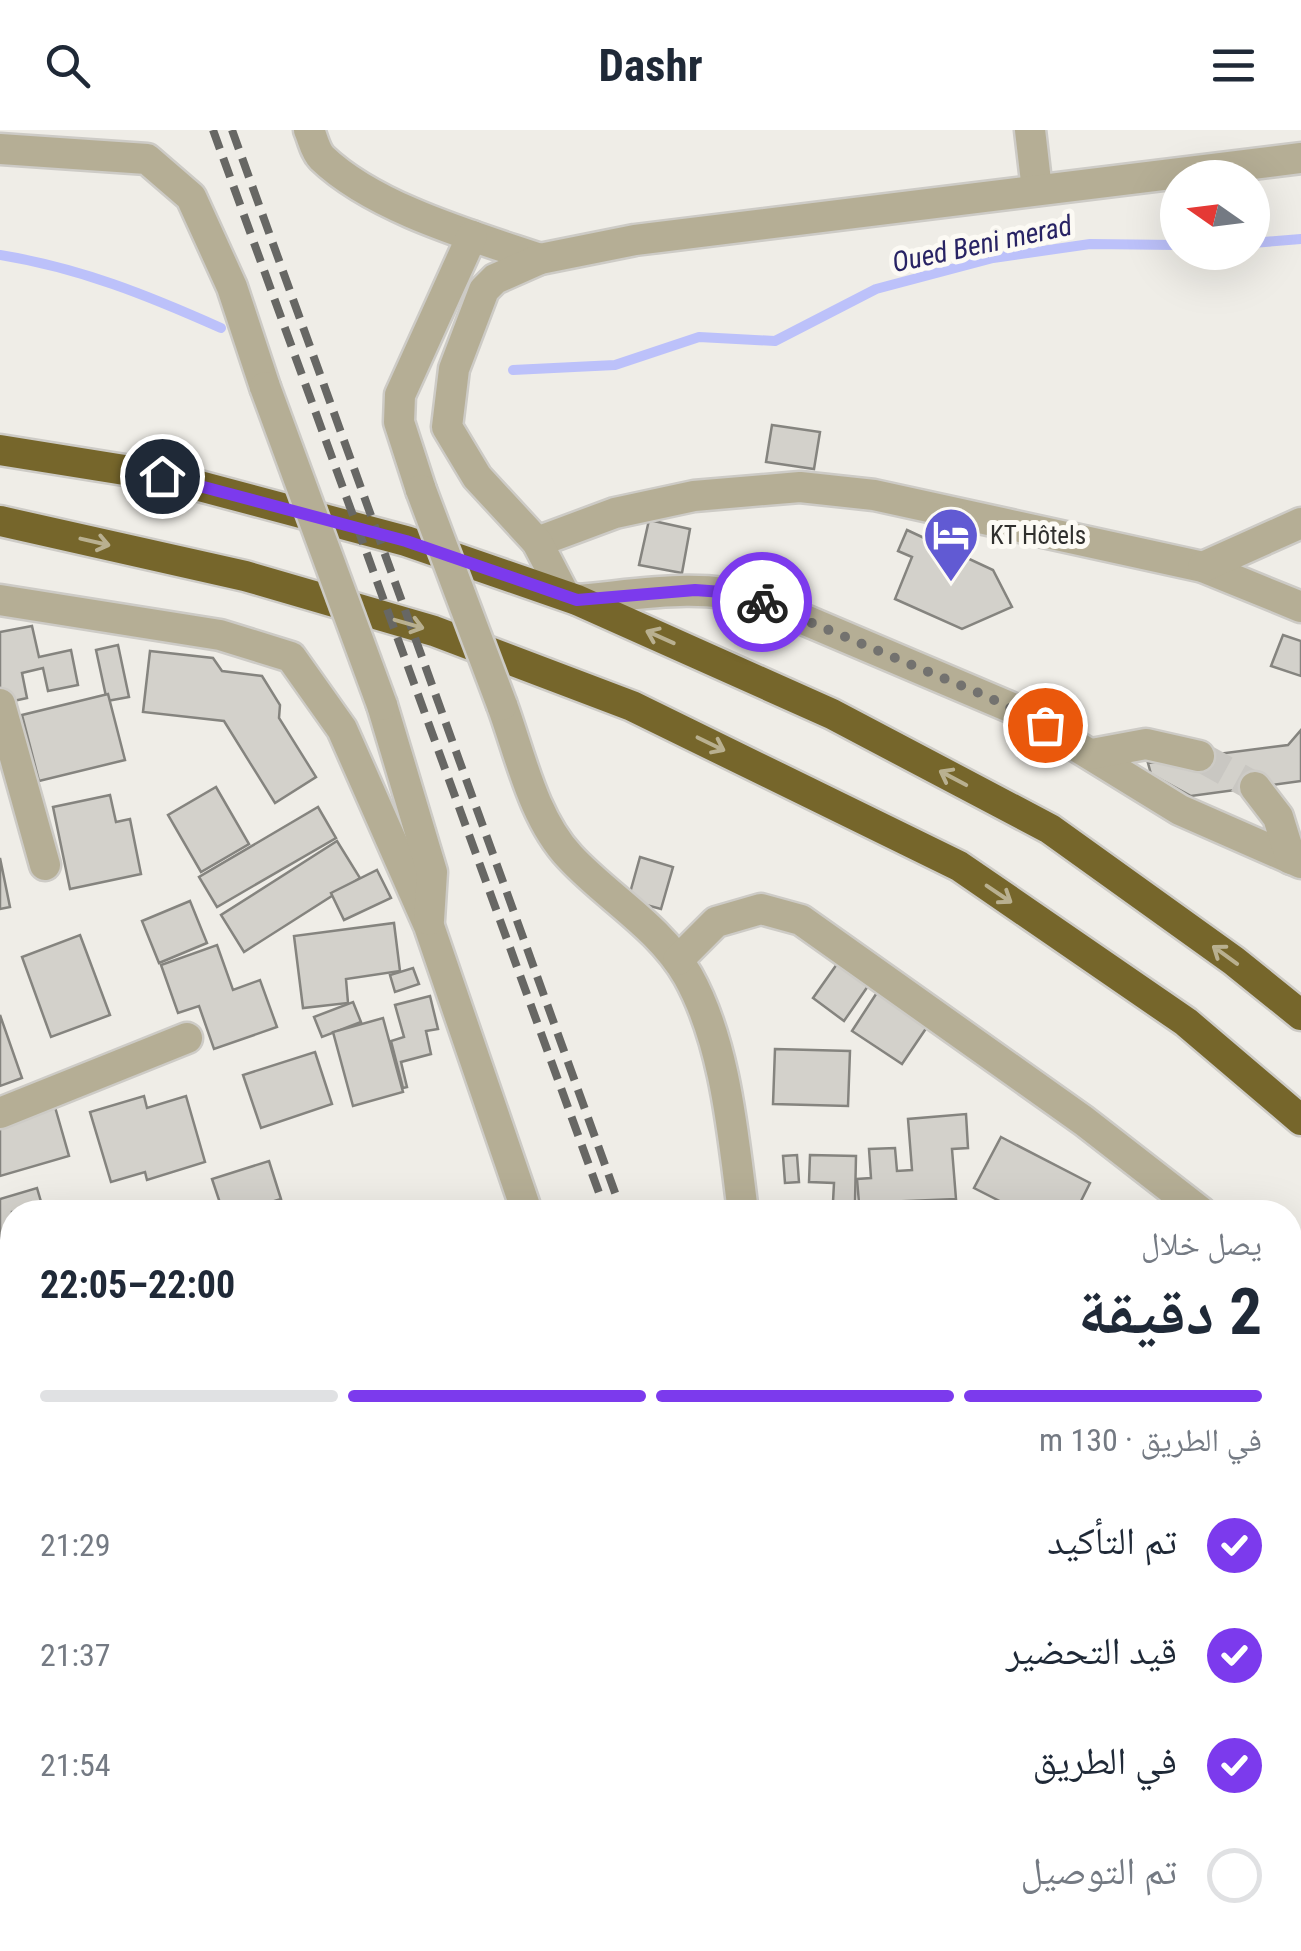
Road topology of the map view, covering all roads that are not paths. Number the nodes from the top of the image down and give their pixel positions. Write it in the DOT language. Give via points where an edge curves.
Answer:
graph roads {
  1 [pos="309,130"];
  2 [pos="1030,130"];
  3 [pos="0,149"];
  4 [pos="1301,158"];
  5 [pos="1037,190"];
  6 [pos="472,236"];
  7 [pos="540,259"];
  8 [pos="0,450"];
  9 [pos="1301,522"];
  10 [pos="10,526"];
  11 [pos="537,542"];
  12 [pos="1203,567"];
  13 [pos="570,597"];
  14 [pos="0,600"];
  15 [pos="1301,607"];
  16 [pos="0,704"];
  17 [pos="1092,754"];
  18 [pos="1199,756"];
  19 [pos="1256,787"];
  20 [pos="1296,861"];
  21 [pos="45,865"];
  22 [pos="429,926"];
  23 [pos="678,960"];
  24 [pos="1301,1016"];
  25 [pos="187,1038"];
  26 [pos="0,1113"];
  27 [pos="1301,1120"];
  28 [pos="514,1200"];
  29 [pos="741,1200"];
  30 [pos="1186,1200"];
  1 -- 6 [label="street" via="319,156 359,185"];
  2 -- 5 [label="street"];
  3 -- 22 [label="street, bridge" via="147,159 191,197 232,287 382,705 432,872"];
  4 -- 5 [label="street"];
  5 -- 7 [label="street" via="635,240"];
  6 -- 7 [label="street"];
  6 -- 23 [label="street, bridge" via="400,394 399,422 556,839"];
  7 -- 11 [label="street" via="484,290 454,370 447,427 476,477"];
  8 -- 13 [label="highway" via="162,476 406,541"];
  9 -- 12 [label="street"];
  10 -- 27 [label="highway, one-way" via="246,576 396,620 632,706 959,866 1186,1022"];
  11 -- 12 [label="street" via="614,513 694,496 800,487 874,495"];
  11 -- 13 [label="street"];
  12 -- 15 [label="street"];
  13 -- 17 [label="street" via="737,593 986,696"];
  24 -- 13 [label="highway, one-way" via="1050,829 832,714"];
  14 -- 22 [label="street" via="220,635 291,657 342,729"];
  16 -- 21 [label="street"];
  17 -- 18 [label="street" via="1146,744"];
  17 -- 20 [label="street" via="1180,810"];
  19 -- 20 [label="street" via="1278,816"];
  22 -- 28 [label="street"];
  23 -- 29 [label="street" via="724,1077"];
  23 -- 30 [label="street" via="716,922 761,909 800,920"];
  25 -- 26 [label="street"];
}
